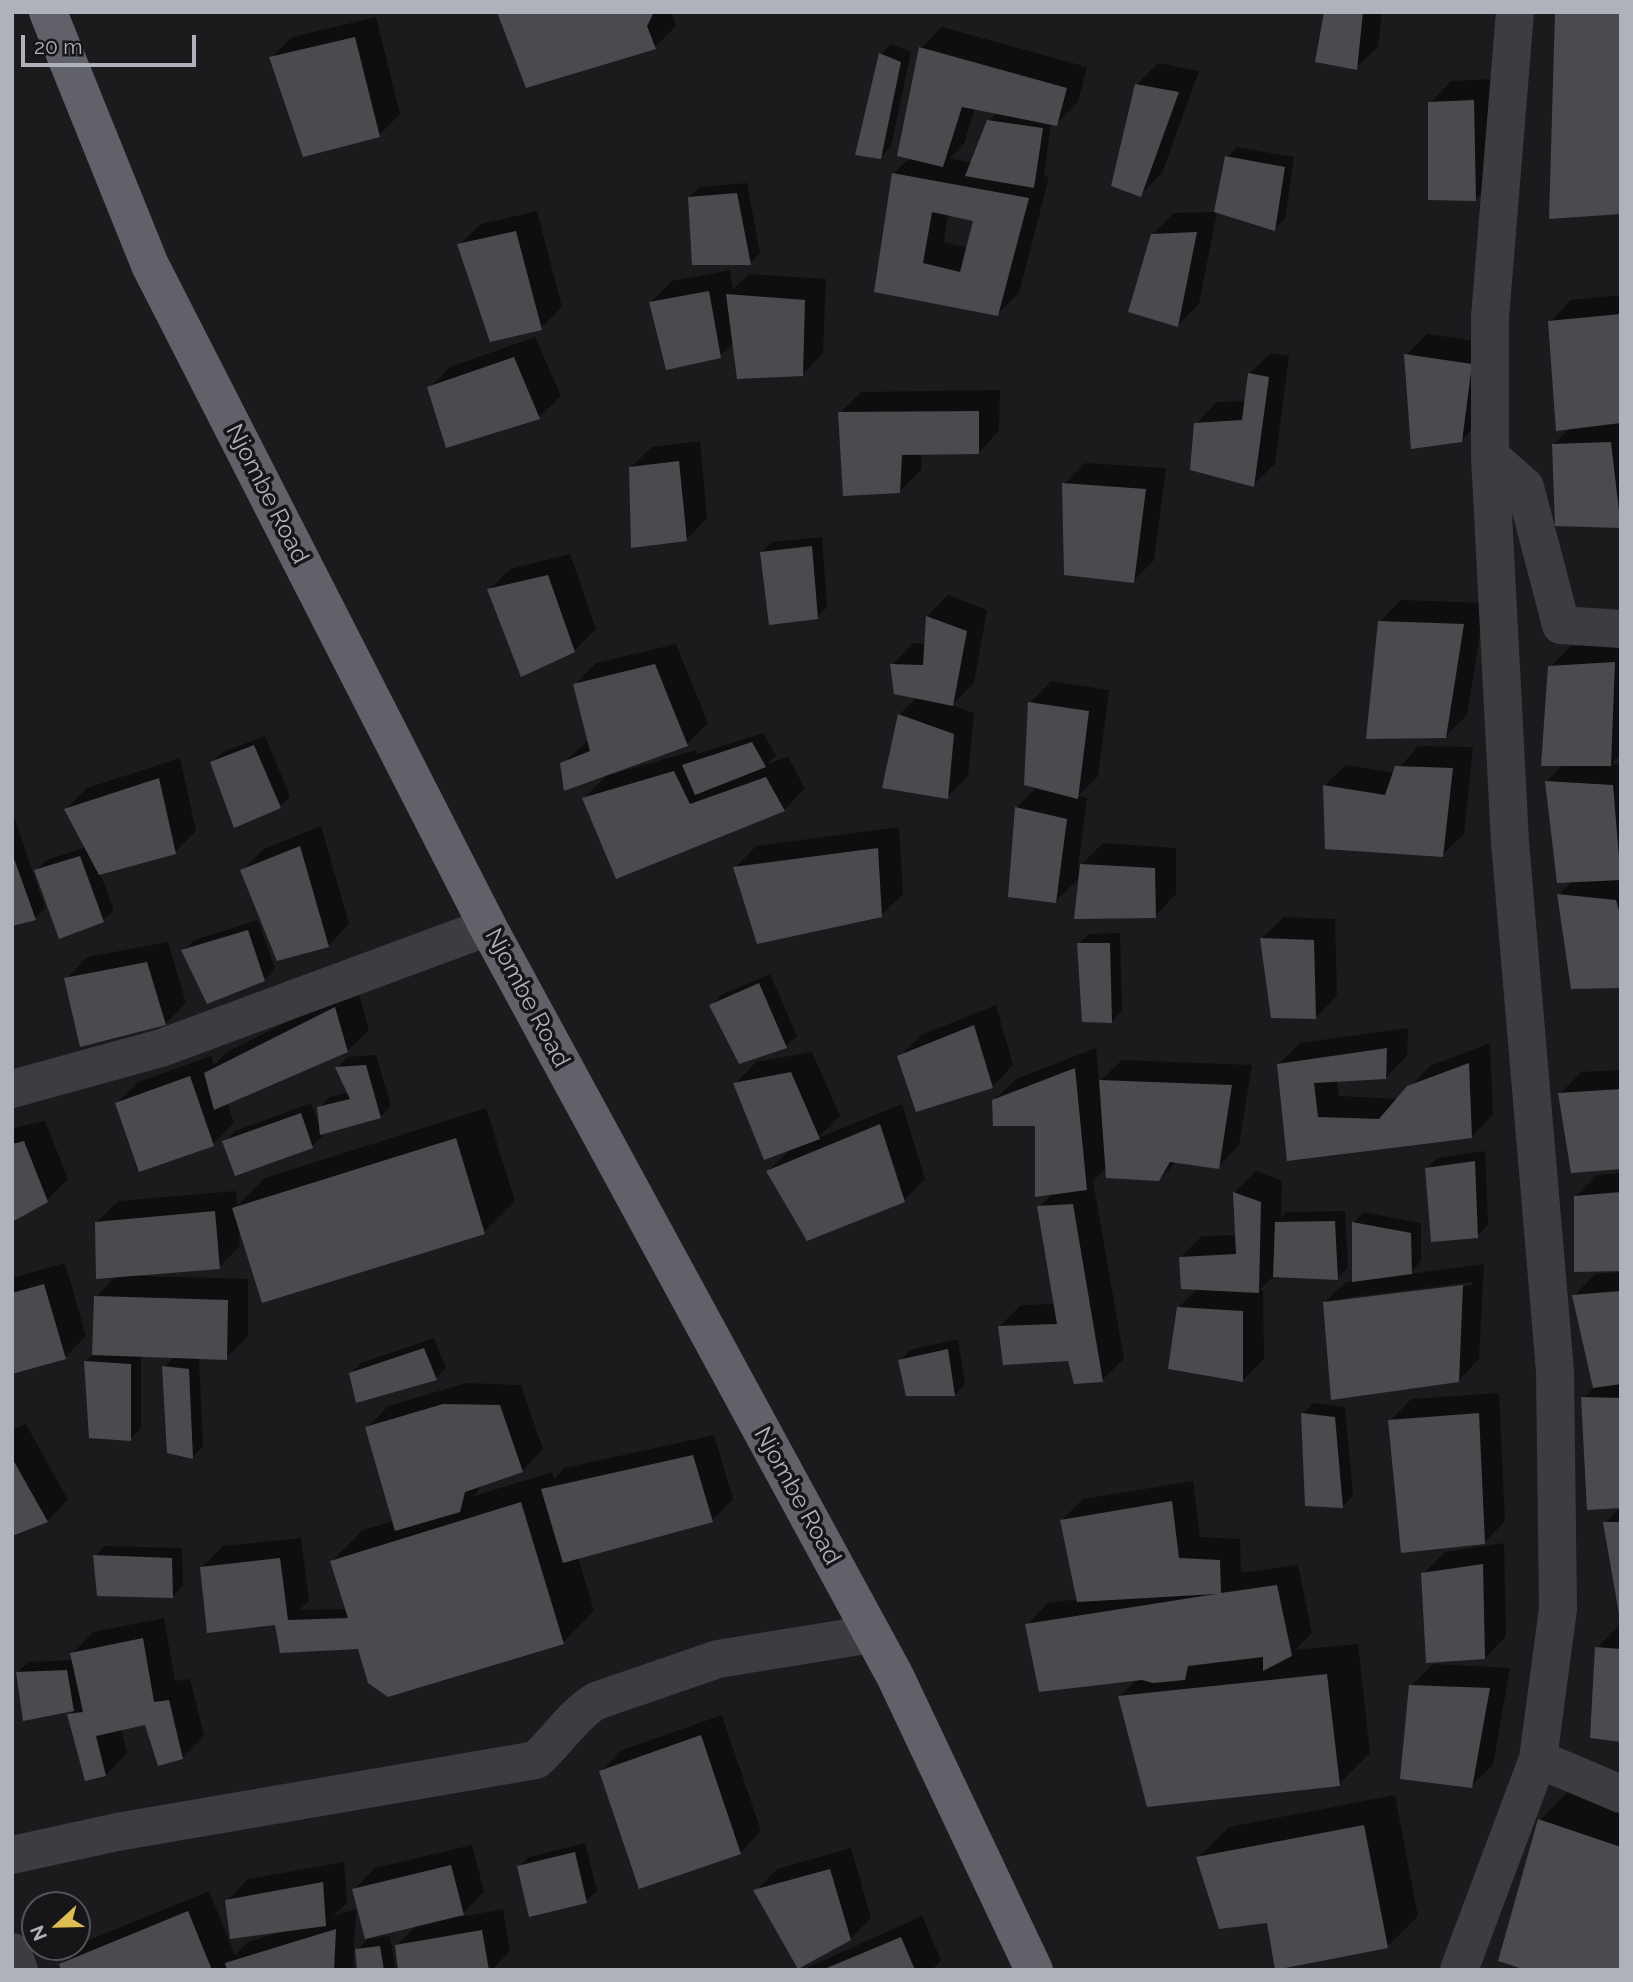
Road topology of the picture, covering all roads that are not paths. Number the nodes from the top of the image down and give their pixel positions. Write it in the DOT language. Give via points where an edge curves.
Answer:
graph roads {
  1 [pos="48,12"];
  2 [pos="1515,12"];
  3 [pos="1490,456"];
  4 [pos="1621,629"];
  5 [pos="488,927"];
  6 [pos="12,1089"];
  7 [pos="872,1634"];
  8 [pos="1538,1759"];
  9 [pos="1621,1794"];
  10 [pos="12,1855"];
  11 [pos="12,1952"];
  12 [pos="19,1970"];
  13 [pos="1034,1970"];
  14 [pos="1459,1970"];
  1 -- 5 [label="highway, Njombe Road" via="150,265"];
  2 -- 3 [label="street" via="1490,317"];
  3 -- 4 [label="street" via="1525,487 1561,625"];
  3 -- 8 [label="street" via="1510,842 1555,1371 1558,1609"];
  5 -- 6 [label="street" via="161,1048"];
  5 -- 7 [label="highway, Njombe Road"];
  7 -- 10 [label="street" via="718,1659 596,1701 578,1712 536,1760 117,1832"];
  7 -- 13 [label="highway, Njombe Road"];
  8 -- 9 [label="street"];
  8 -- 14 [label="street"];
  11 -- 12 [label="street"];
}
